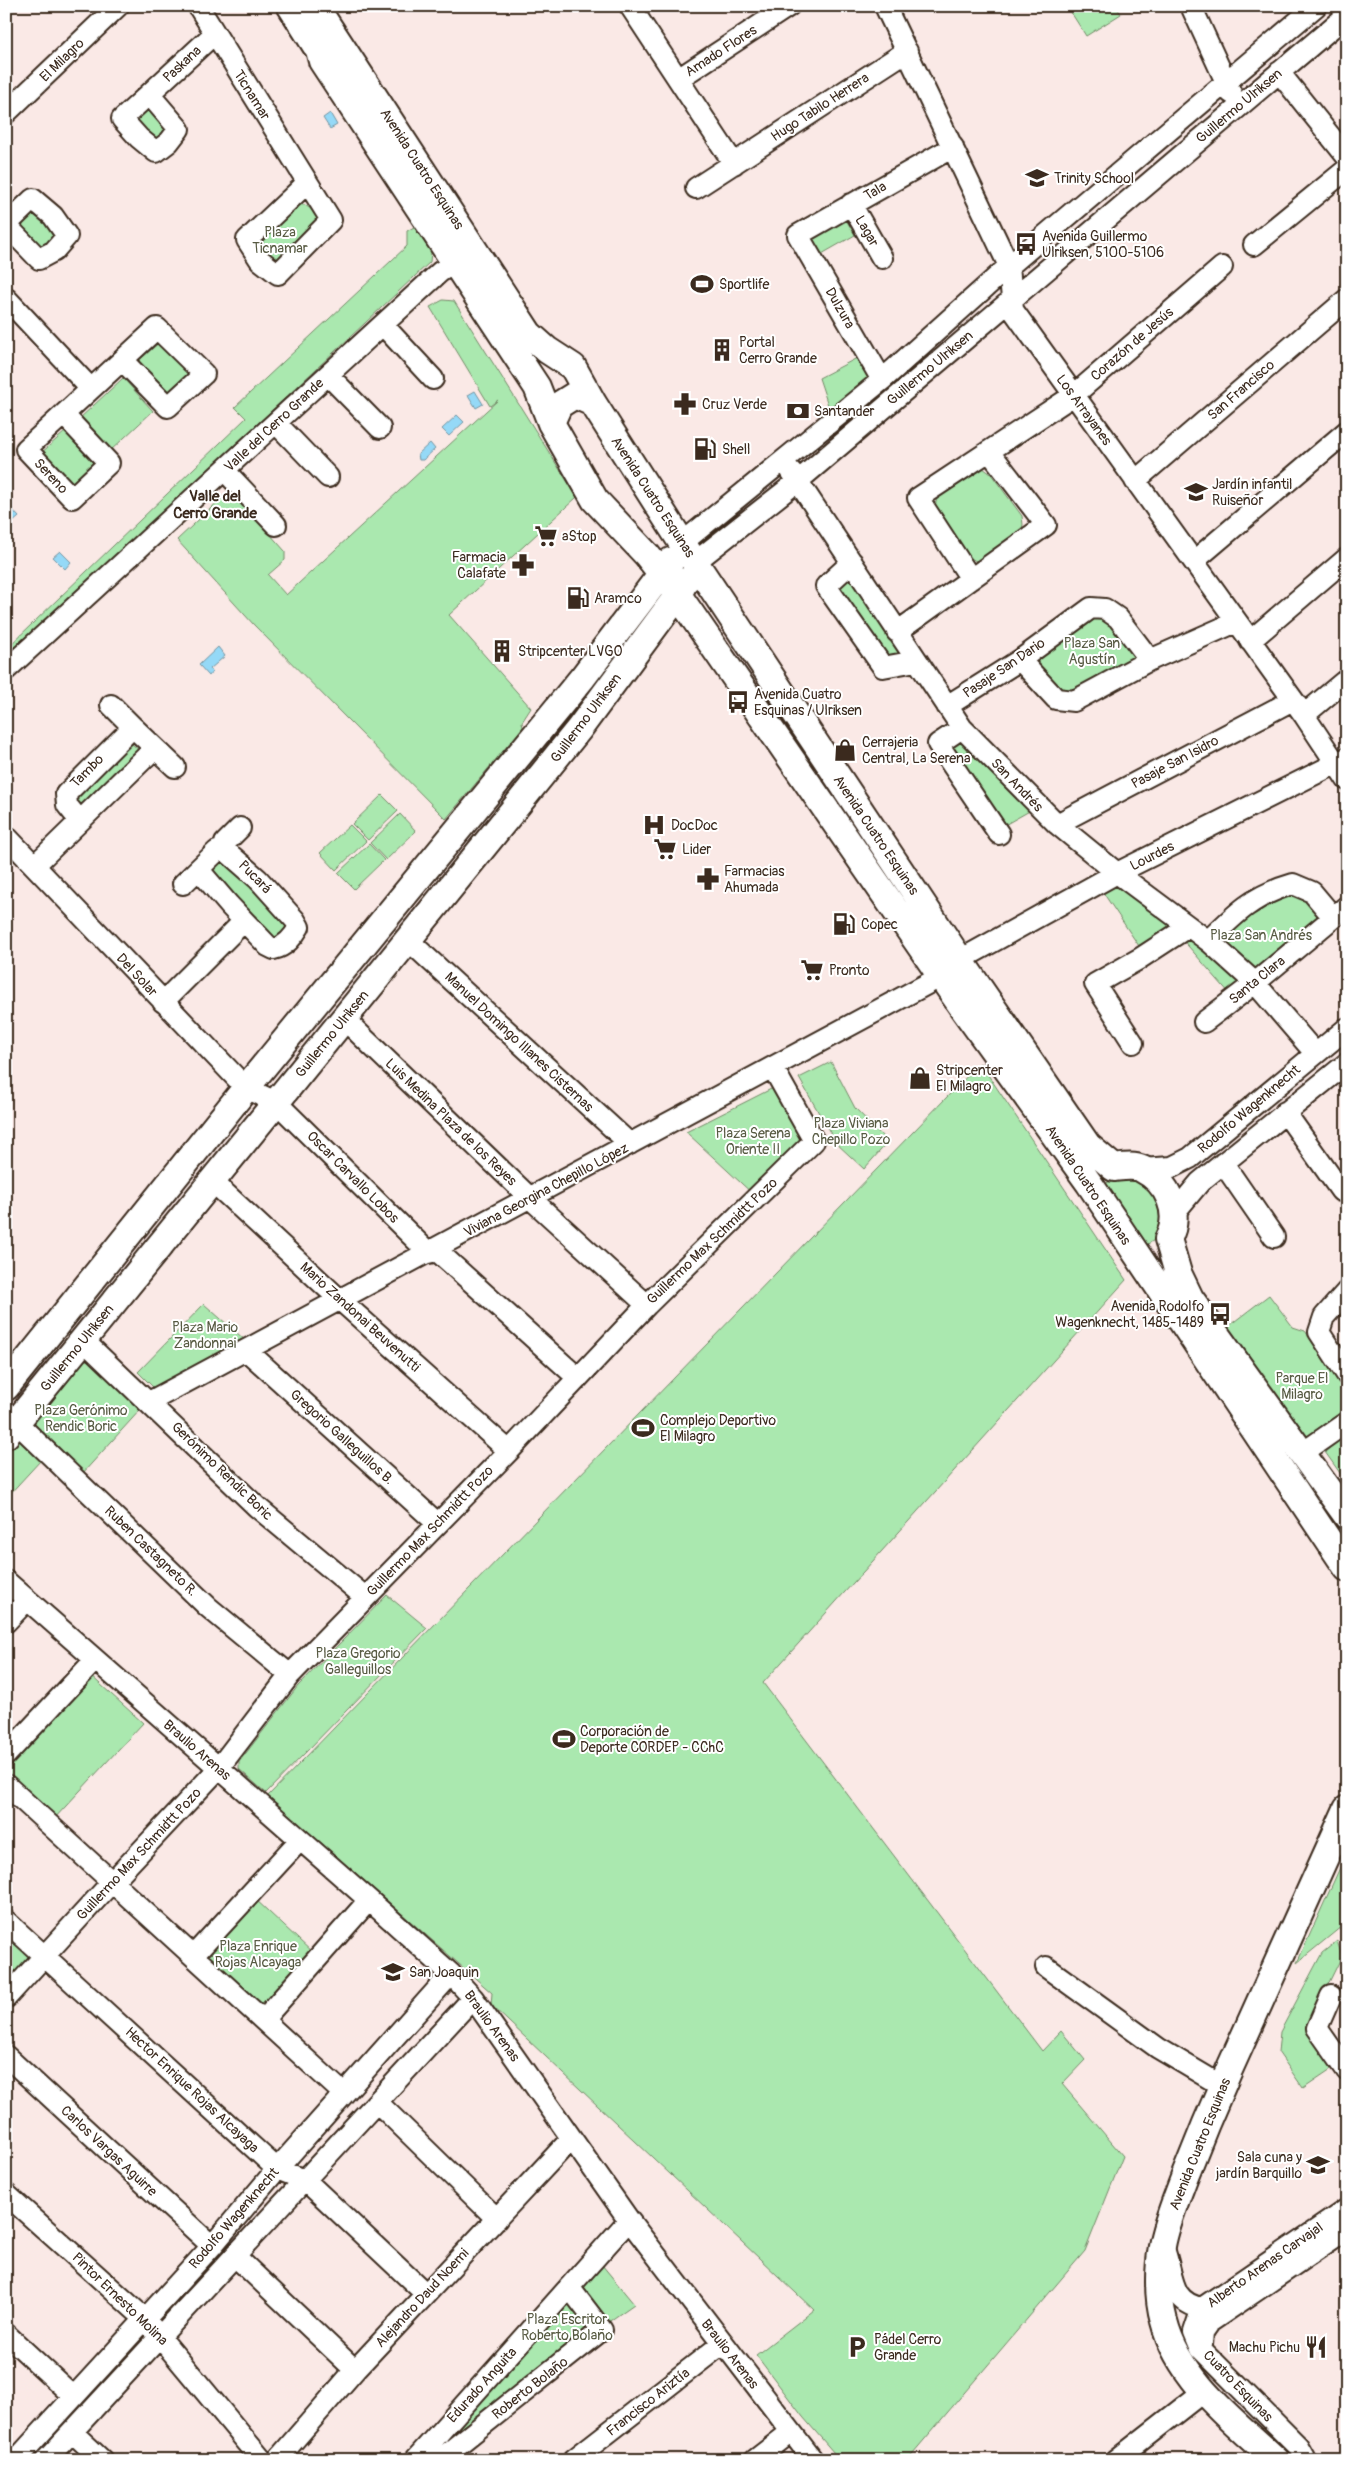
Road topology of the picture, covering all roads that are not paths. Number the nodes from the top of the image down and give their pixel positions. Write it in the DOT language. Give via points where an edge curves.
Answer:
graph roads {
  1 [pos="118,6"];
  2 [pos="198,6"];
  3 [pos="287,6"];
  4 [pos="307,6"];
  5 [pos="315,6"];
  6 [pos="630,6"];
  7 [pos="789,6"];
  8 [pos="885,6"];
  9 [pos="1191,6"];
  10 [pos="1316,6"];
  11 [pos="1347,15"];
  12 [pos="214,34"];
  13 [pos="907,51"];
  14 [pos="322,61"];
  15 [pos="1279,72"];
  16 [pos="678,79"];
  17 [pos="1225,83"];
  18 [pos="149,94"];
  19 [pos="1240,106"];
  20 [pos="6,113"];
  21 [pos="952,147"];
  22 [pos="1347,158"];
  23 [pos="734,164"];
  24 [pos="1347,169"];
  25 [pos="307,183"];
  26 [pos="696,188"];
  27 [pos="851,204"];
  28 [pos="798,235"];
  29 [pos="1254,245"];
  30 [pos="882,258"];
  31 [pos="454,262"];
  32 [pos="1009,266"];
  33 [pos="1222,267"];
  34 [pos="6,298"];
  35 [pos="1011,299"];
  36 [pos="1347,300"];
  37 [pos="383,325"];
  38 [pos="123,361"];
  39 [pos="574,367"];
  40 [pos="328,375"];
  41 [pos="433,379"];
  42 [pos="882,380"];
  43 [pos="537,387"];
  44 [pos="91,389"];
  45 [pos="1074,395"];
  46 [pos="593,403"];
  47 [pos="64,415"];
  48 [pos="276,423"];
  49 [pos="551,424"];
  50 [pos="380,428"];
  51 [pos="1347,432"];
  52 [pos="989,451"];
  53 [pos="784,459"];
  54 [pos="225,471"];
  55 [pos="328,478"];
  56 [pos="798,481"];
  57 [pos="1135,481"];
  58 [pos="595,500"];
  59 [pos="276,525"];
  60 [pos="688,553"];
  61 [pos="1347,558"];
  62 [pos="1194,561"];
  63 [pos="852,562"];
  64 [pos="662,574"];
  65 [pos="971,579"];
  66 [pos="678,595"];
  67 [pos="640,602"];
  68 [pos="1236,622"];
  69 [pos="898,632"];
  70 [pos="1250,641"];
  71 [pos="1020,660"];
  72 [pos="1150,660"];
  73 [pos="916,661"];
  74 [pos="6,670"];
  75 [pos="1347,679"];
  76 [pos="111,706"];
  77 [pos="946,706"];
  78 [pos="1299,708"];
  79 [pos="133,727"];
  80 [pos="962,728"];
  81 [pos="155,748"];
  82 [pos="175,767"];
  83 [pos="1343,767"];
  84 [pos="483,798"];
  85 [pos="508,818"];
  86 [pos="80,821"];
  87 [pos="1057,824"];
  88 [pos="240,828"];
  89 [pos="999,834"];
  90 [pos="6,836"];
  91 [pos="224,850"];
  92 [pos="35,865"];
  93 [pos="200,870"];
  94 [pos="1117,874"];
  95 [pos="184,884"];
  96 [pos="1340,912"];
  97 [pos="244,921"];
  98 [pos="1188,927"];
  99 [pos="408,940"];
  100 [pos="1208,941"];
  101 [pos="951,968"];
  102 [pos="1255,983"];
  103 [pos="163,1002"];
  104 [pos="344,1019"];
  105 [pos="1204,1022"];
  106 [pos="1347,1028"];
  107 [pos="1133,1043"];
  108 [pos="1315,1053"];
  109 [pos="1347,1063"];
  110 [pos="773,1068"];
  111 [pos="246,1088"];
  112 [pos="276,1102"];
  113 [pos="1285,1112"];
  114 [pos="630,1144"];
  115 [pos="1223,1163"];
  116 [pos="1114,1168"];
  117 [pos="1141,1169"];
  118 [pos="212,1181"];
  119 [pos="1089,1183"];
  120 [pos="1341,1191"];
  121 [pos="530,1198"];
  122 [pos="1175,1212"];
  123 [pos="1274,1237"];
  124 [pos="1168,1239"];
  125 [pos="432,1251"];
  126 [pos="1139,1259"];
  127 [pos="1347,1291"];
  128 [pos="339,1299"];
  129 [pos="1347,1304"];
  130 [pos="647,1305"];
  131 [pos="1322,1328"];
  132 [pos="83,1340"];
  133 [pos="246,1350"];
  134 [pos="1347,1375"];
  135 [pos="578,1378"];
  136 [pos="6,1387"];
  137 [pos="149,1402"];
  138 [pos="1347,1422"];
  139 [pos="11,1428"];
  140 [pos="509,1450"];
  141 [pos="1301,1454"];
  142 [pos="1347,1516"];
  143 [pos="437,1523"];
  144 [pos="1347,1568"];
  145 [pos="6,1581"];
  146 [pos="365,1597"];
  147 [pos="27,1600"];
  148 [pos="6,1622"];
  149 [pos="95,1660"];
  150 [pos="290,1675"];
  151 [pos="6,1755"];
  152 [pos="218,1769"];
  153 [pos="6,1785"];
  154 [pos="1347,1808"];
  155 [pos="300,1840"];
  156 [pos="111,1882"];
  157 [pos="368,1900"];
  158 [pos="6,1921"];
  159 [pos="45,1956"];
  160 [pos="193,1956"];
  161 [pos="1046,1967"];
  162 [pos="451,1974"];
  163 [pos="1331,1996"];
  164 [pos="6,1998"];
  165 [pos="474,1998"];
  166 [pos="263,2020"];
  167 [pos="6,2056"];
  168 [pos="1347,2071"];
  169 [pos="1222,2086"];
  170 [pos="344,2094"];
  171 [pos="376,2102"];
  172 [pos="570,2139"];
  173 [pos="277,2169"];
  174 [pos="305,2180"];
  175 [pos="6,2194"];
  176 [pos="1347,2209"];
  177 [pos="496,2219"];
  178 [pos="628,2220"];
  179 [pos="1347,2229"];
  180 [pos="1162,2245"];
  181 [pos="212,2246"];
  182 [pos="235,2256"];
  183 [pos="570,2287"];
  184 [pos="426,2294"];
  185 [pos="1202,2308"];
  186 [pos="144,2318"];
  187 [pos="6,2334"];
  188 [pos="162,2337"];
  189 [pos="722,2344"];
  190 [pos="1201,2349"];
  191 [pos="355,2370"];
  192 [pos="1204,2391"];
  193 [pos="73,2396"];
  194 [pos="72,2432"];
  195 [pos="791,2432"];
  196 [pos="1305,2458"];
  197 [pos="16,2460"];
  198 [pos="46,2460"];
  199 [pos="102,2460"];
  200 [pos="262,2460"];
  201 [pos="277,2460"];
  202 [pos="415,2460"];
  203 [pos="439,2460"];
  204 [pos="573,2460"];
  205 [pos="755,2460"];
  206 [pos="814,2460"];
  207 [pos="1116,2460"];
  208 [pos="1276,2460"];
  1 -- 20 [label="street, El Milagro"];
  2 -- 12 [label="street, Ticnamar"];
  3 -- 14 [label="street, Avenida Cuatro Esquinas"];
  4 -- 14 [label="main road, Avenida Cuatro Esquinas"];
  5 -- 39 [label="main road, Avenida Cuatro Esquinas" via="529,334"];
  6 -- 16 [label="street"];
  7 -- 16 [label="street, Amado Flores"];
  8 -- 13 [label="street, Los Arrayanes"];
  9 -- 17 [label="street"];
  10 -- 17 [label="street, Guillermo Ulriksen"];
  11 -- 15 [label="street, Guillermo Ulriksen"];
  12 -- 18 [label="street, Paskana"];
  12 -- 25 [label="street, Ticnamar"];
  13 -- 21 [label="street, Los Arrayanes"];
  13 -- 23 [label="street, Hugo Tabilo Herrera"];
  14 -- 31 [label="main road, Avenida Cuatro Esquinas"];
  15 -- 19 [label="street, Guillermo Ulriksen"];
  15 -- 22 [label="street"];
  16 -- 23 [label="street"];
  17 -- 19 [label="street"];
  17 -- 32 [label="street, Guillermo Ulriksen"];
  19 -- 35 [label="street, Guillermo Ulriksen"];
  21 -- 27 [label="street, Tala"];
  21 -- 32 [label="street, Los Arrayanes"];
  23 -- 26 [label="street, Hugo Tabilo Herrera"];
  24 -- 29 [label="street"];
  27 -- 28 [label="street, Tala"];
  27 -- 30 [label="street, Lagar"];
  28 -- 42 [label="street, Dulzura"];
  31 -- 37 [label="street, Valle del Cerro Grande"];
  31 -- 43 [label="main road, Avenida Cuatro Esquinas"];
  32 -- 35 [label="street, Los Arrayanes"];
  32 -- 42 [label="street, Guillermo Ulriksen"];
  33 -- 45 [label="street, Corazón de Jesús"];
  34 -- 44 [label="street"];
  35 -- 45 [label="street, Los Arrayanes" via="1018,318"];
  35 -- 56 [label="street, Guillermo Ulriksen"];
  36 -- 57 [label="street, San Francisco"];
  37 -- 40 [label="street, Valle del Cerro Grande"];
  37 -- 41 [label="street"];
  38 -- 44 [label="street"];
  39 -- 43 [label="main road" via="569,379 559,387 548,390"];
  39 -- 46 [label="main road, Avenida Cuatro Esquinas"];
  40 -- 48 [label="street, Valle del Cerro Grande"];
  40 -- 50 [label="street"];
  42 -- 53 [label="street, Guillermo Ulriksen"];
  43 -- 49 [label="main road, Avenida Cuatro Esquinas"];
  44 -- 47 [label="street"];
  45 -- 52 [label="street, Corazón de Jesús"];
  45 -- 57 [label="street, Los Arrayanes"];
  46 -- 49 [label="main road" via="575,396 559,405"];
  46 -- 60 [label="main road, Avenida Cuatro Esquinas"];
  48 -- 54 [label="street, Valle del Cerro Grande"];
  48 -- 55 [label="street"];
  49 -- 58 [label="main road, Avenida Cuatro Esquinas"];
  51 -- 62 [label="street"];
  52 -- 65 [label="street, Corazón de Jesús" via="918,498"];
  52 -- 65 [label="street" via="1046,525"];
  53 -- 56 [label="street, San Andrés"];
  53 -- 60 [label="street, Guillermo Ulriksen"];
  54 -- 59 [label="street"];
  54 -- 74 [label="street, Valle del Cerro Grande"];
  56 -- 60 [label="street, Guillermo Ulriksen"];
  56 -- 63 [label="street, San Andrés"];
  57 -- 62 [label="street, Los Arrayanes"];
  58 -- 64 [label="main road, Avenida Cuatro Esquinas"];
  58 -- 67 [label="main road" via="609,528 640,574"];
  60 -- 64 [label="main road, Guillermo Ulriksen"];
  60 -- 66 [label="main road, Guillermo Ulriksen"];
  60 -- 101 [label="main road, Avenida Cuatro Esquinas"];
  61 -- 70 [label="street"];
  62 -- 68 [label="street, Los Arrayanes"];
  63 -- 69 [label="street, San Andrés"];
  63 -- 73 [label="street" via="826,586 884,667"];
  64 -- 66 [label="main road, Avenida Cuatro Esquinas"];
  64 -- 67 [label="main road, Guillermo Ulriksen"];
  65 -- 69 [label="street"];
  66 -- 85 [label="main road, Guillermo Ulriksen" via="579,729"];
  66 -- 101 [label="main road, Avenida Cuatro Esquinas"];
  67 -- 84 [label="main road, Guillermo Ulriksen"];
  68 -- 70 [label="street, Los Arrayanes"];
  68 -- 72 [label="street"];
  69 -- 73 [label="street, San Andrés"];
  70 -- 78 [label="street, Los Arrayanes"];
  71 -- 72 [label="street" via="1056,699 1074,700"];
  71 -- 72 [label="street, Pasaje San Dario" via="1091,608 1105,609 1118,618"];
  71 -- 77 [label="street, Pasaje San Dario"];
  73 -- 77 [label="street, San Andrés"];
  75 -- 78 [label="street, Pasaje San Isidro"];
  76 -- 79 [label="street"];
  77 -- 80 [label="street, San Andrés"];
  78 -- 83 [label="street, Los Arrayanes"];
  78 -- 87 [label="street, Pasaje San Isidro"];
  79 -- 81 [label="street"];
  79 -- 86 [label="street, Tambo" via="66,794 67,805"];
  80 -- 87 [label="street, San Andrés"];
  80 -- 89 [label="street" via="938,744"];
  81 -- 82 [label="street"];
  81 -- 86 [label="street"];
  83 -- 94 [label="street, Lourdes"];
  84 -- 85 [label="main road" via="489,817 498,820"];
  84 -- 111 [label="main road, Guillermo Ulriksen"];
  85 -- 99 [label="main road, Guillermo Ulriksen"];
  86 -- 92 [label="street"];
  87 -- 94 [label="street, San Andrés"];
  88 -- 91 [label="street" via="225,843"];
  90 -- 92 [label="street, Del Solar"];
  91 -- 93 [label="street" via="217,851"];
  91 -- 97 [label="street, Pucará" via="258,879 300,927 281,948 274,949"];
  92 -- 103 [label="street, Del Solar"];
  93 -- 95 [label="street"];
  93 -- 97 [label="street, Pucará"];
  94 -- 98 [label="street, San Andrés"];
  94 -- 101 [label="street, Lourdes"];
  96 -- 100 [label="street, Santa Clara" via="1312,892 1293,884 1275,889 1239,910"];
  96 -- 102 [label="street, Santa Clara"];
  97 -- 103 [label="street"];
  98 -- 100 [label="street, San Andrés"];
  98 -- 107 [label="street" via="1095,984"];
  99 -- 104 [label="main road, Guillermo Ulriksen"];
  99 -- 114 [label="street, Manuel Domingo Illanes Cisternas"];
  100 -- 102 [label="street, San Andrés"];
  101 -- 110 [label="street, Viviana Georgina Chepillo López"];
  101 -- 116 [label="main road, Avenida Cuatro Esquinas" via="1088,1146"];
  101 -- 119 [label="main road, Avenida Cuatro Esquinas"];
  102 -- 105 [label="street, Santa Clara"];
  102 -- 108 [label="street, San Andrés"];
  103 -- 111 [label="street, Del Solar"];
  104 -- 112 [label="main road, Guillermo Ulriksen"];
  104 -- 121 [label="street, Luis Medina Plaza de los Reyes"];
  106 -- 108 [label="street, Rodolfo Wagenknecht"];
  108 -- 117 [label="street, Rodolfo Wagenknecht" via="1190,1158 1172,1167"];
  109 -- 113 [label="street, Rodolfo Wagenknecht"];
  110 -- 114 [label="street, Viviana Georgina Chepillo López"];
  110 -- 130 [label="street, Guillermo Max Schmidtt Pozo" via="814,1142"];
  111 -- 112 [label="street, Del Solar"];
  111 -- 136 [label="main road, Guillermo Ulriksen"];
  112 -- 118 [label="main road, Guillermo Ulriksen"];
  112 -- 125 [label="street, Oscar Carvallo Lobos"];
  113 -- 115 [label="street, Rodolfo Wagenknecht"];
  113 -- 120 [label="street"];
  114 -- 121 [label="street, Viviana Georgina Chepillo López"];
  115 -- 122 [label="street, Rodolfo Wagenknecht" via="1200,1182"];
  115 -- 123 [label="street"];
  116 -- 117 [label="main road"];
  116 -- 119 [label="main road"];
  117 -- 122 [label="main road" via="1159,1182"];
  118 -- 128 [label="street, Mario Zandonai Beuvenutti"];
  118 -- 132 [label="main road, Guillermo Ulriksen"];
  119 -- 126 [label="main road, Avenida Cuatro Esquinas"];
  121 -- 125 [label="street, Viviana Georgina Chepillo López"];
  121 -- 130 [label="street, Luis Medina Plaza de los Reyes"];
  122 -- 124 [label="main road" via="1174,1229"];
  124 -- 126 [label="main road" via="1152,1254"];
  124 -- 141 [label="main road" via="1178,1273 1190,1298"];
  125 -- 128 [label="street, Viviana Georgina Chepillo López"];
  125 -- 135 [label="street, Oscar Carvallo Lobos"];
  126 -- 144 [label="main road, Avenida Cuatro Esquinas"];
  127 -- 131 [label="street" via="1324,1318"];
  128 -- 133 [label="street, Viviana Georgina Chepillo López"];
  128 -- 140 [label="street, Mario Zandonai Beuvenutti"];
  129 -- 131 [label="street" via="1330,1325"];
  130 -- 135 [label="street, Guillermo Max Schmidtt Pozo"];
  131 -- 134 [label="street" via="1319,1332 1323,1340"];
  132 -- 137 [label="street, Gerónimo Rendic Boric"];
  132 -- 139 [label="main road, Guillermo Ulriksen"];
  133 -- 137 [label="street, Viviana Georgina Chepillo López"];
  133 -- 143 [label="street, Gregorio Galleguillos B."];
  135 -- 140 [label="street, Guillermo Max Schmidtt Pozo"];
  137 -- 146 [label="street, Gerónimo Rendic Boric" via="257,1507"];
  138 -- 141 [label="street"];
  139 -- 150 [label="street, Ruben Castagneto R." via="208,1607"];
  140 -- 143 [label="street, Guillermo Max Schmidtt Pozo"];
  141 -- 142 [label="main road"];
  143 -- 146 [label="street, Guillermo Max Schmidtt Pozo"];
  145 -- 147 [label="street, Braulio Arenas"];
  146 -- 150 [label="street, Guillermo Max Schmidtt Pozo"];
  147 -- 148 [label="street"];
  147 -- 149 [label="street, Braulio Arenas"];
  149 -- 151 [label="street"];
  149 -- 152 [label="street, Braulio Arenas"];
  150 -- 152 [label="street, Guillermo Max Schmidtt Pozo"];
  152 -- 155 [label="street, Braulio Arenas"];
  152 -- 156 [label="street, Guillermo Max Schmidtt Pozo"];
  153 -- 156 [label="street"];
  154 -- 169 [label="main road, Avenida Cuatro Esquinas"];
  155 -- 157 [label="street, Braulio Arenas"];
  155 -- 160 [label="street"];
  156 -- 159 [label="street, Guillermo Max Schmidtt Pozo"];
  156 -- 160 [label="street"];
  157 -- 162 [label="street, Braulio Arenas"];
  157 -- 166 [label="street"];
  158 -- 159 [label="street, Hector Enrique Rojas Alcayaga"];
  159 -- 164 [label="street, Guillermo Max Schmidtt Pozo"];
  159 -- 173 [label="street, Hector Enrique Rojas Alcayaga"];
  160 -- 166 [label="street"];
  161 -- 169 [label="street" via="1158,2048"];
  162 -- 165 [label="street, Braulio Arenas"];
  162 -- 170 [label="street, Rodolfo Wagenknecht"];
  163 -- 168 [label="street" via="1317,2028"];
  165 -- 171 [label="street, Rodolfo Wagenknecht"];
  165 -- 172 [label="street, Braulio Arenas"];
  166 -- 170 [label="street"];
  167 -- 181 [label="street, Carlos Vargas Aguirre"];
  169 -- 180 [label="main road, Avenida Cuatro Esquinas" via="1174,2204"];
  170 -- 173 [label="street, Rodolfo Wagenknecht"];
  171 -- 174 [label="street, Rodolfo Wagenknecht"];
  171 -- 177 [label="street"];
  172 -- 177 [label="street, Alejandro Daud Noemi"];
  172 -- 178 [label="street, Braulio Arenas"];
  173 -- 174 [label="street, Hector Enrique Rojas Alcayaga"];
  173 -- 181 [label="street, Rodolfo Wagenknecht"];
  174 -- 182 [label="street, Rodolfo Wagenknecht"];
  174 -- 184 [label="street, Hector Enrique Rojas Alcayaga"];
  175 -- 186 [label="street, Pintor Ernesto Molina"];
  176 -- 185 [label="street, Alberto Arenas Carvajal"];
  177 -- 184 [label="street, Alejandro Daud Noemi"];
  178 -- 183 [label="street, Edurado Anguita"];
  178 -- 189 [label="street, Braulio Arenas"];
  179 -- 190 [label="street, Alberto Arenas Carvajal" via="1210,2322 1203,2332"];
  180 -- 185 [label="street, Alberto Arenas Carvajal" via="1178,2295 1188,2305"];
  180 -- 192 [label="main road, Avenida Cuatro Esquinas" via="1158,2290 1164,2321 1171,2343"];
  181 -- 186 [label="street, Rodolfo Wagenknecht"];
  182 -- 188 [label="street, Rodolfo Wagenknecht"];
  182 -- 191 [label="street"];
  183 -- 202 [label="street, Edurado Anguita"];
  183 -- 203 [label="street, Roberto Bolaño" via="602,2330"];
  184 -- 191 [label="street, Alejandro Daud Noemi"];
  185 -- 190 [label="street, Cuatro Esquinas" via="1194,2332"];
  186 -- 188 [label="street, Pintor Ernesto Molina"];
  186 -- 193 [label="street, Rodolfo Wagenknecht"];
  187 -- 193 [label="street"];
  188 -- 194 [label="street, Rodolfo Wagenknecht"];
  188 -- 200 [label="street, Pintor Ernesto Molina"];
  189 -- 195 [label="street, Braulio Arenas"];
  189 -- 204 [label="street, Francisco Ariztía"];
  190 -- 196 [label="street, Cuatro Esquinas" via="1298,2446"];
  191 -- 201 [label="street, Alejandro Daud Noemi"];
  192 -- 207 [label="street"];
  192 -- 208 [label="main road, Avenida Cuatro Esquinas"];
  193 -- 197 [label="street, Rodolfo Wagenknecht"];
  194 -- 198 [label="street, Rodolfo Wagenknecht"];
  194 -- 199 [label="street"];
  195 -- 205 [label="street"];
  195 -- 206 [label="street, Braulio Arenas"];
}
